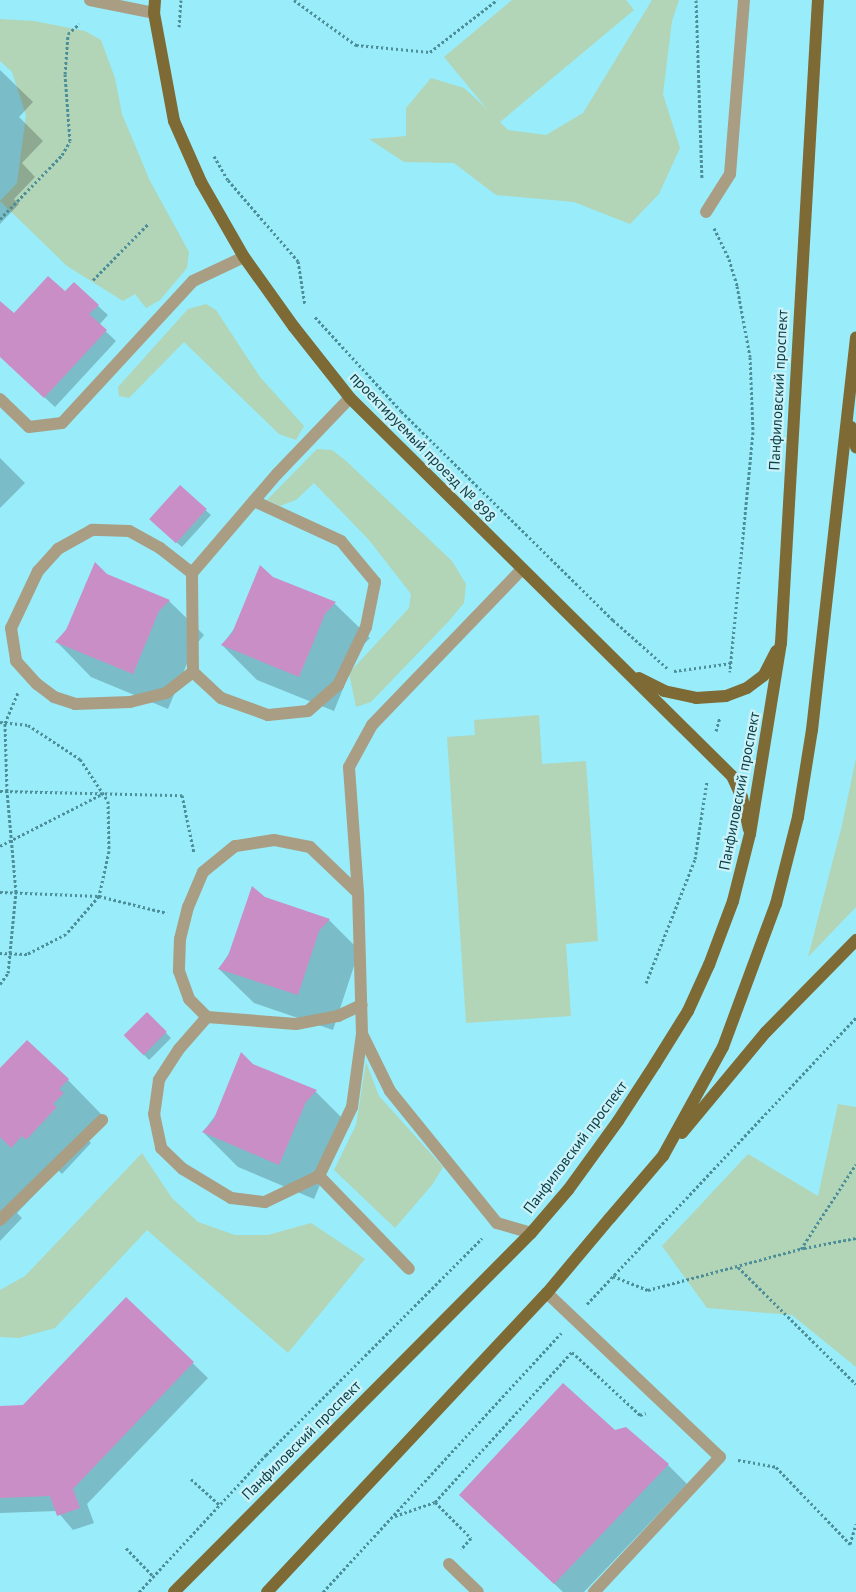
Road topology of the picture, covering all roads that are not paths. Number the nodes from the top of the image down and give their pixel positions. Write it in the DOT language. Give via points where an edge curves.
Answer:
graph roads {
  1 [pos="90,0"];
  2 [pos="155,0"];
  3 [pos="744,0"];
  4 [pos="818,0"];
  5 [pos="154,13"];
  6 [pos="706,212"];
  7 [pos="244,257"];
  8 [pos="856,337"];
  9 [pos="350,398"];
  10 [pos="0,399"];
  11 [pos="849,420"];
  12 [pos="856,447"];
  13 [pos="254,501"];
  14 [pos="521,570"];
  15 [pos="192,574"];
  16 [pos="781,643"];
  17 [pos="623,669"];
  18 [pos="193,672"];
  19 [pos="750,834"];
  20 [pos="358,893"];
  21 [pos="856,940"];
  22 [pos="362,1005"];
  23 [pos="207,1017"];
  24 [pos="362,1034"];
  25 [pos="102,1120"];
  26 [pos="663,1156"];
  27 [pos="319,1176"];
  28 [pos="0,1220"];
  29 [pos="531,1232"];
  30 [pos="409,1269"];
  31 [pos="547,1293"];
  32 [pos="449,1564"];
  33 [pos="174,1592"];
  34 [pos="267,1592"];
  35 [pos="478,1592"];
  36 [pos="594,1592"];
  1 -- 5 [label="lane"];
  2 -- 5 [label="main road, проектируемый проезд № 898"];
  3 -- 6 [label="lane" via="730,174"];
  4 -- 16 [label="main road, Панфиловский проспект"];
  5 -- 7 [label="main road, проектируемый проезд № 898" via="174,121 201,182"];
  7 -- 9 [label="main road, проектируемый проезд № 898"];
  7 -- 10 [label="lane" via="193,281 62,423 29,427"];
  8 -- 11 [label="main road"];
  9 -- 13 [label="lane"];
  9 -- 14 [label="main road, проектируемый проезд № 898"];
  11 -- 12 [label="main road"];
  11 -- 26 [label="main road" via="812,730 798,817 776,904 723,1047"];
  13 -- 15 [label="lane"];
  13 -- 18 [label="lane" via="341,541 374,582 366,627 338,684 308,711 268,715 221,698"];
  14 -- 17 [label="main road, проектируемый проезд № 898"];
  14 -- 20 [label="lane" via="372,725 349,767"];
  15 -- 18 [label="lane"];
  15 -- 18 [label="lane" via="160,548 130,531 92,530 58,549 38,571 11,628 16,661 54,697 75,704 106,704 166,693"];
  16 -- 17 [label="main road, проектируемый проезд № 898" via="764,674 747,688 726,696 696,698 664,691"];
  16 -- 19 [label="main road, Панфиловский проспект"];
  17 -- 19 [label="main road, проектируемый проезд № 898" via="732,776 742,797"];
  19 -- 29 [label="main road, Панфиловский проспект" via="733,901 688,1011 618,1122"];
  20 -- 22 [label="lane"];
  20 -- 23 [label="lane" via="310,847 274,840 235,846 203,872 185,918 180,939 179,971 189,999"];
  21 -- 26 [label="main road" via="766,1032"];
  22 -- 23 [label="lane" via="338,1016 296,1024"];
  22 -- 24 [label="lane"];
  23 -- 27 [label="lane" via="179,1049 159,1080 154,1114 162,1148 183,1169 231,1198 265,1202"];
  24 -- 27 [label="lane" via="352,1107"];
  24 -- 29 [label="lane" via="390,1091 497,1223"];
  25 -- 28 [label="lane"];
  26 -- 31 [label="main road"];
  27 -- 30 [label="lane"];
  29 -- 33 [label="main road, Панфиловский проспект"];
  31 -- 34 [label="main road"];
  31 -- 36 [label="lane" via="720,1457"];
  32 -- 35 [label="lane"];
}
